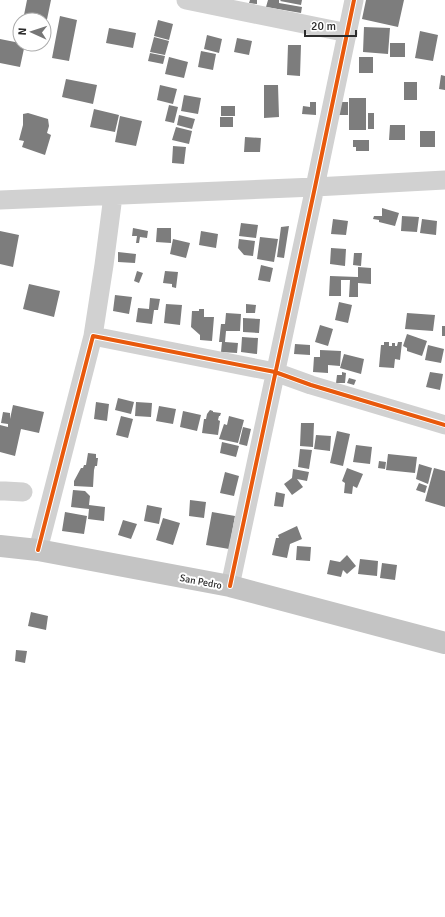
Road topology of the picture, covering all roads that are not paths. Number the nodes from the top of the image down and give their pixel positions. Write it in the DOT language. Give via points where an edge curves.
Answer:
graph roads {
  1 [pos="186,0"];
  2 [pos="354,0"];
  3 [pos="348,32"];
  4 [pos="445,180"];
  5 [pos="316,187"];
  6 [pos="113,196"];
  7 [pos="0,200"];
  8 [pos="93,336"];
  9 [pos="275,372"];
  10 [pos="445,425"];
  11 [pos="0,492"];
  12 [pos="23,492"];
  13 [pos="0,546"];
  14 [pos="38,550"];
  15 [pos="230,586"];
  16 [pos="445,643"];
  1 -- 3 [label="street"];
  2 -- 3 [label="street"];
  3 -- 5 [label="street"];
  4 -- 5 [label="street"];
  5 -- 6 [label="street"];
  5 -- 9 [label="street"];
  6 -- 7 [label="street"];
  6 -- 8 [label="street"];
  8 -- 9 [label="street"];
  8 -- 14 [label="street"];
  9 -- 10 [label="street"];
  9 -- 15 [label="street"];
  11 -- 12 [label="street"];
  13 -- 14 [label="main road, San Pedro"];
  14 -- 15 [label="main road, San Pedro"];
  15 -- 16 [label="main road, San Pedro"];
}
